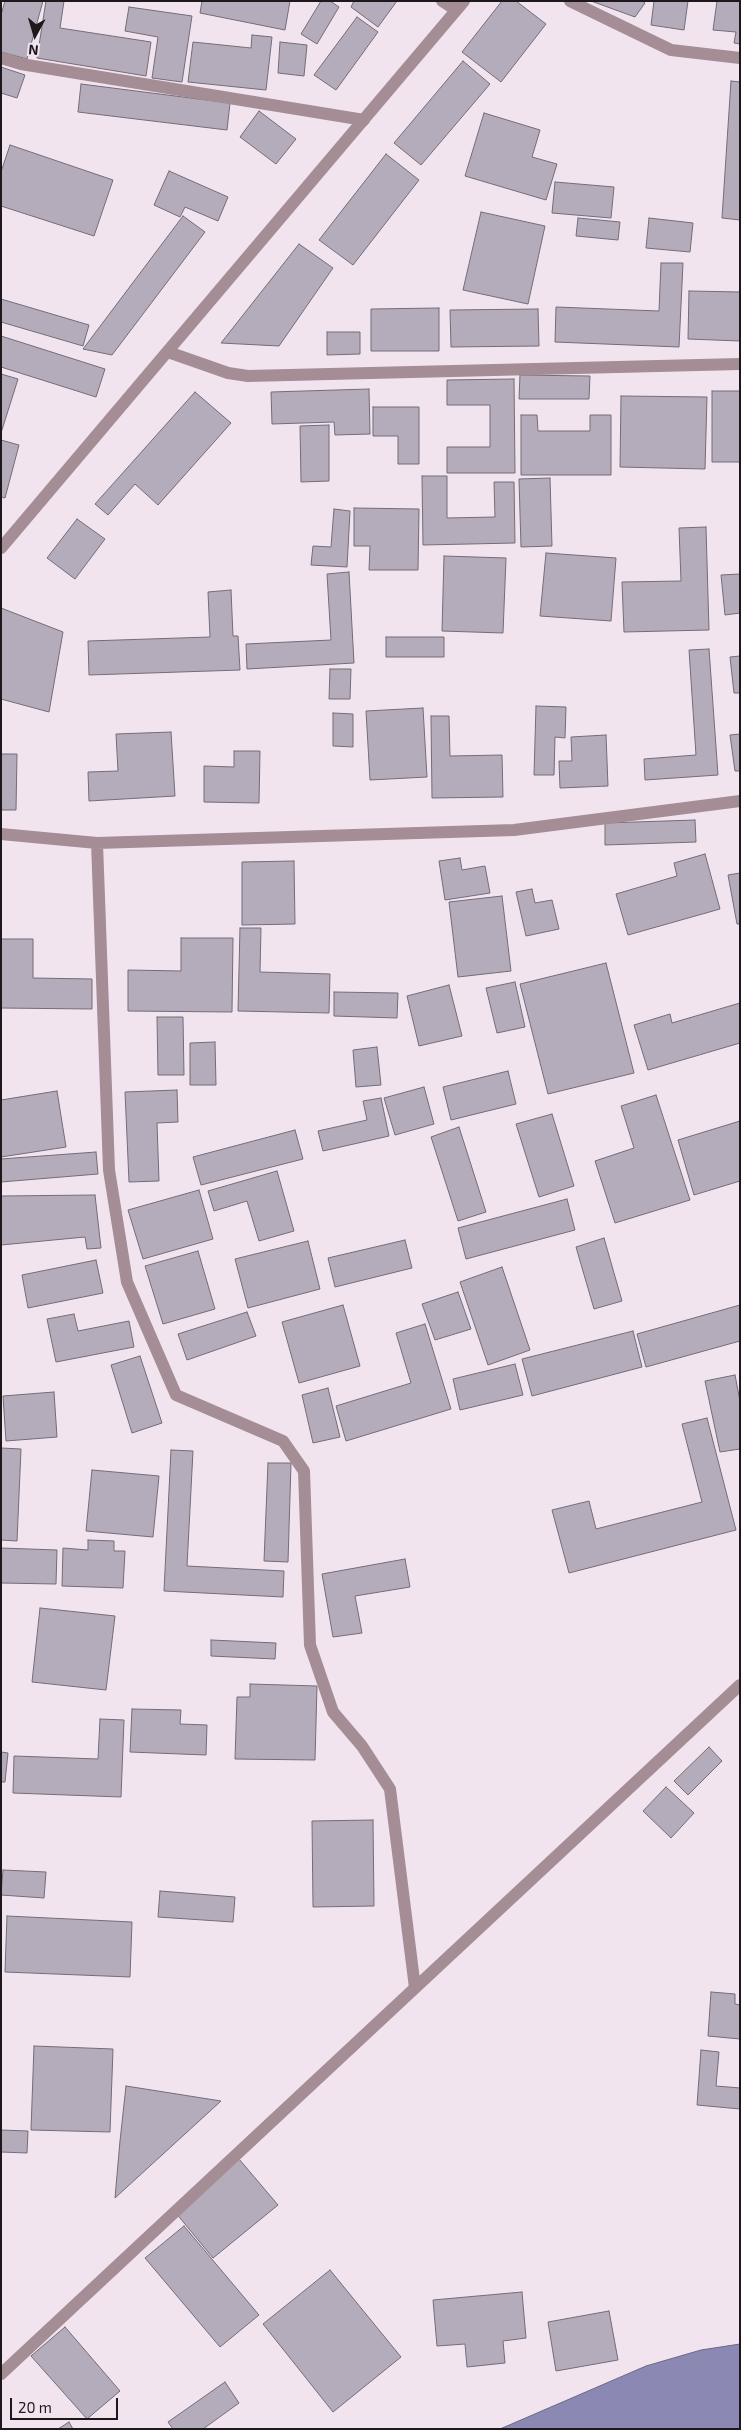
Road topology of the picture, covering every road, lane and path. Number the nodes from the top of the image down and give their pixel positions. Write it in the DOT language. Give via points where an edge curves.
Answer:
graph roads {
  1 [pos="442,1"];
  2 [pos="570,1"];
  3 [pos="460,6"];
  4 [pos="1,58"];
  5 [pos="740,58"];
  6 [pos="364,120"];
  7 [pos="168,352"];
  8 [pos="740,364"];
  9 [pos="1,548"];
  10 [pos="740,801"];
  11 [pos="1,834"];
  12 [pos="98,843"];
  13 [pos="740,1684"];
  14 [pos="415,1988"];
  15 [pos="1,2374"];
  1 -- 3 [label="street"];
  2 -- 5 [label="street" via="671,50"];
  3 -- 6 [label="street"];
  4 -- 6 [label="street"];
  6 -- 7 [label="street"];
  7 -- 8 [label="street" via="228,373 248,376"];
  7 -- 9 [label="street"];
  10 -- 12 [label="street" via="514,830"];
  11 -- 12 [label="street"];
  12 -- 14 [label="street" via="109,1170 127,1282 176,1395 283,1441 304,1470 310,1645 333,1712 362,1746 390,1789"];
  13 -- 14 [label="street"];
  14 -- 15 [label="street"];
}
